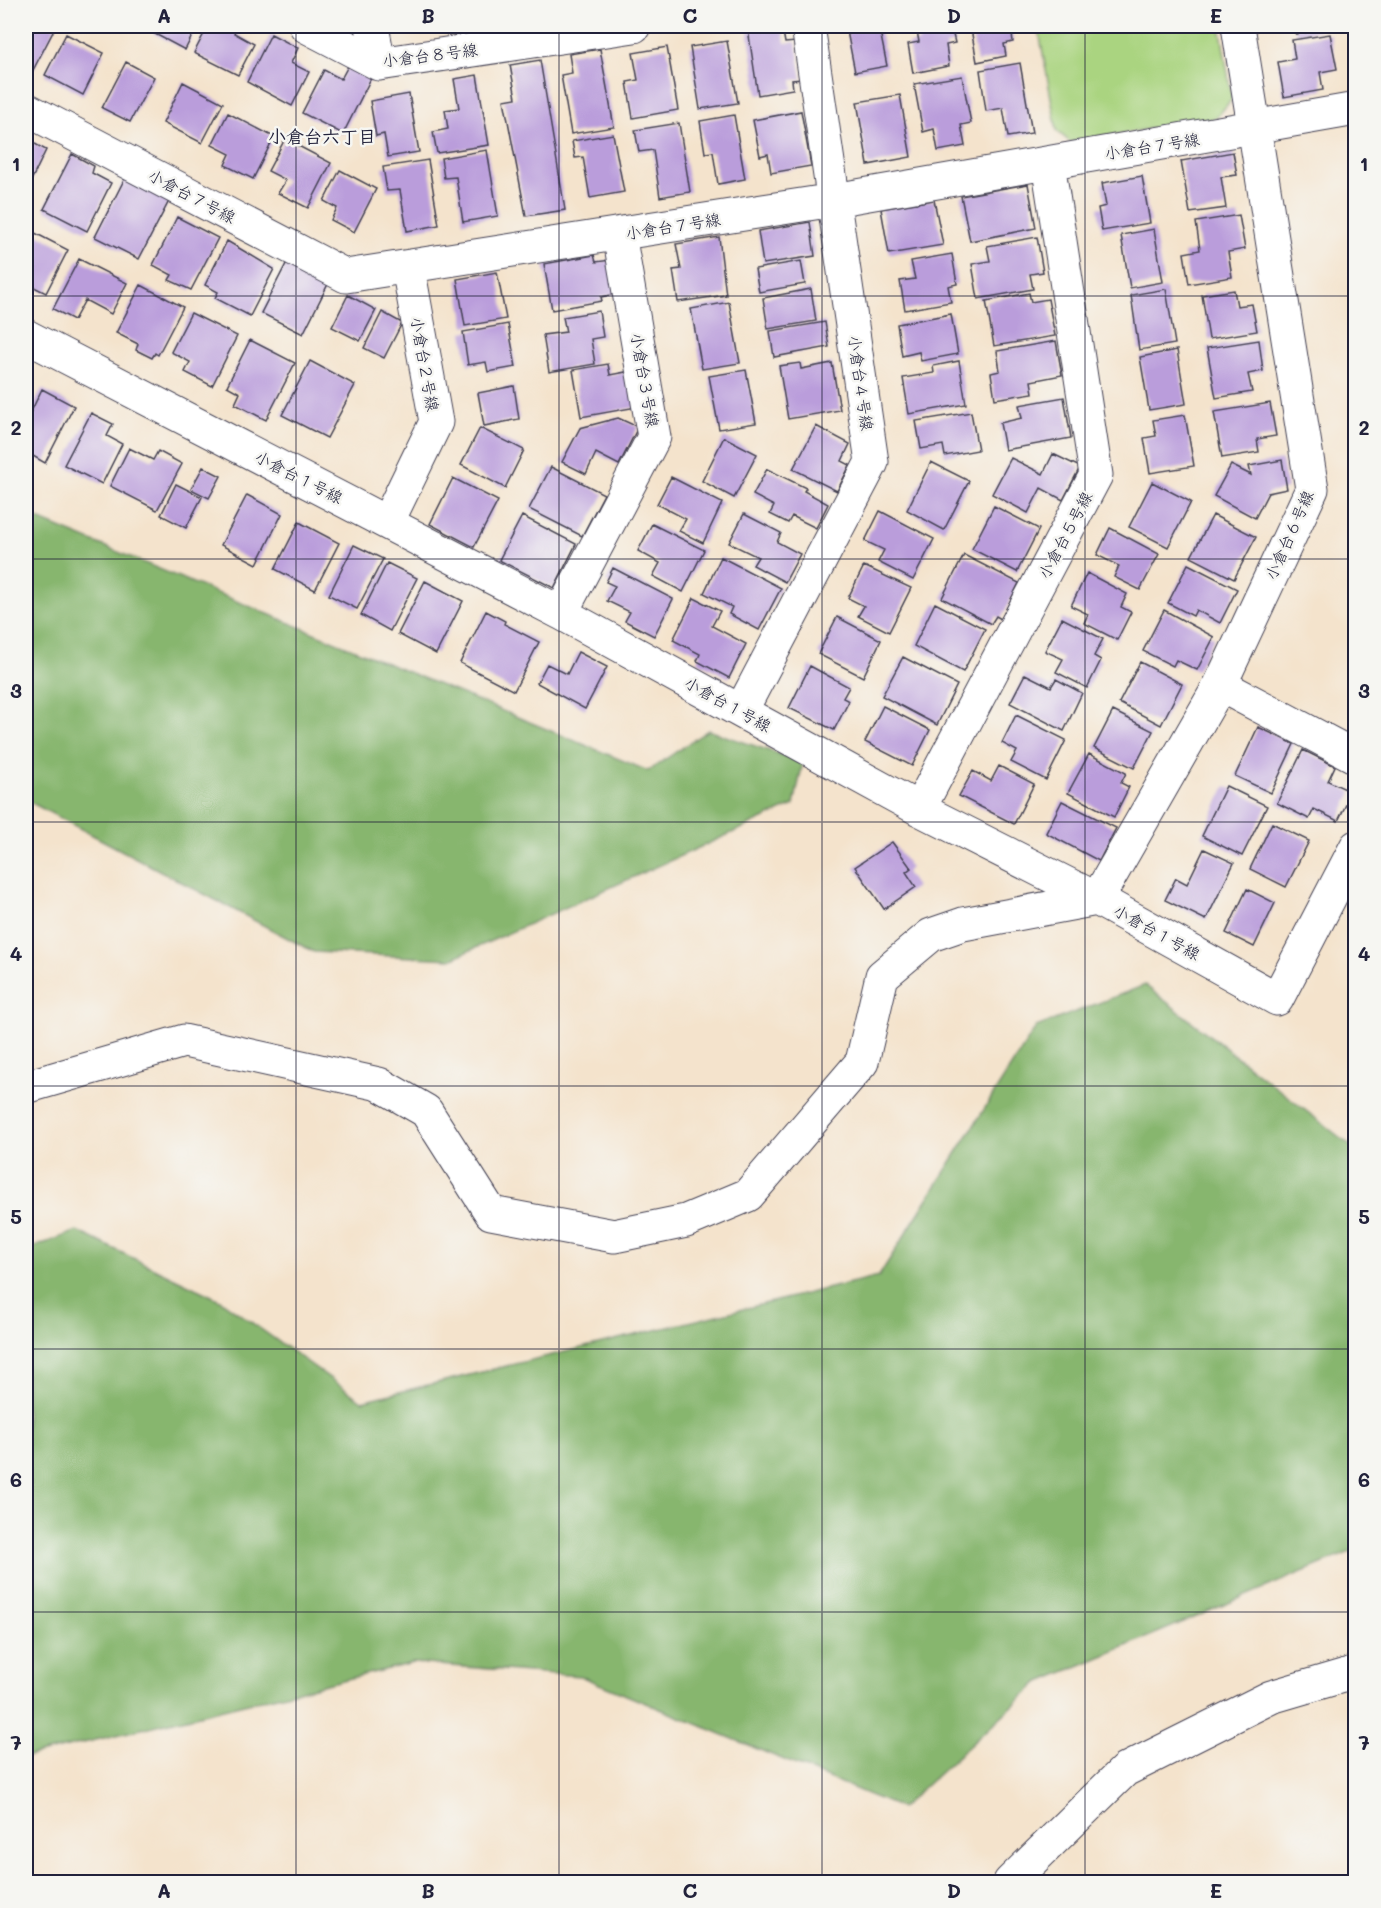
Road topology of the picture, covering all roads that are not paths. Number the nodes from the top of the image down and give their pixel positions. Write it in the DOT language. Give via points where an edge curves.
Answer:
graph roads {
  1 [pos="306,26"];
  2 [pos="372,26"];
  3 [pos="634,26"];
  4 [pos="808,26"];
  5 [pos="1238,26"];
  6 [pos="591,29"];
  7 [pos="379,64"];
  8 [pos="26,109"];
  9 [pos="1356,109"];
  10 [pos="1255,129"];
  11 [pos="1048,163"];
  12 [pos="834,200"];
  13 [pos="619,234"];
  14 [pos="408,267"];
  15 [pos="26,336"];
  16 [pos="387,523"];
  17 [pos="561,613"];
  18 [pos="1220,685"];
  19 [pos="741,711"];
  20 [pos="1356,757"];
  21 [pos="920,809"];
  22 [pos="1356,847"];
  23 [pos="1097,899"];
  24 [pos="26,1087"];
  25 [pos="1356,1672"];
  26 [pos="1011,1882"];
  1 -- 7 [label="street, 小倉台８号線"];
  2 -- 7 [label="street"];
  3 -- 6 [label="street, 小倉台８号線"];
  4 -- 12 [label="street, 小倉台４号線"];
  5 -- 10 [label="street, 小倉台６号線"];
  6 -- 7 [label="street, 小倉台８号線"];
  8 -- 14 [label="street, 小倉台７号線" via="346,276"];
  9 -- 10 [label="street, 小倉台７号線"];
  10 -- 11 [label="street, 小倉台７号線"];
  10 -- 18 [label="street, 小倉台６号線" via="1312,489"];
  11 -- 12 [label="street, 小倉台７号線"];
  11 -- 21 [label="street, 小倉台５号線" via="1096,475"];
  12 -- 13 [label="street, 小倉台７号線"];
  12 -- 19 [label="street, 小倉台４号線" via="872,462"];
  13 -- 14 [label="street, 小倉台７号線"];
  13 -- 17 [label="street, 小倉台３号線" via="654,437"];
  14 -- 16 [label="street, 小倉台２号線" via="436,422"];
  15 -- 16 [label="street, 小倉台１号線"];
  16 -- 17 [label="street, 小倉台１号線"];
  17 -- 19 [label="street, 小倉台１号線"];
  18 -- 20 [label="street"];
  18 -- 23 [label="street, 小倉台６号線"];
  19 -- 21 [label="street, 小倉台１号線"];
  21 -- 23 [label="street, 小倉台１号線"];
  22 -- 23 [label="street, 小倉台１号線" via="1277,999"];
  23 -- 24 [label="street" via="963,924 931,935 882,976 862,1062 748,1195 686,1221 615,1236 491,1213 426,1111 379,1084 184,1041"];
  25 -- 26 [label="street" via="1271,1697 1125,1770"];
}
